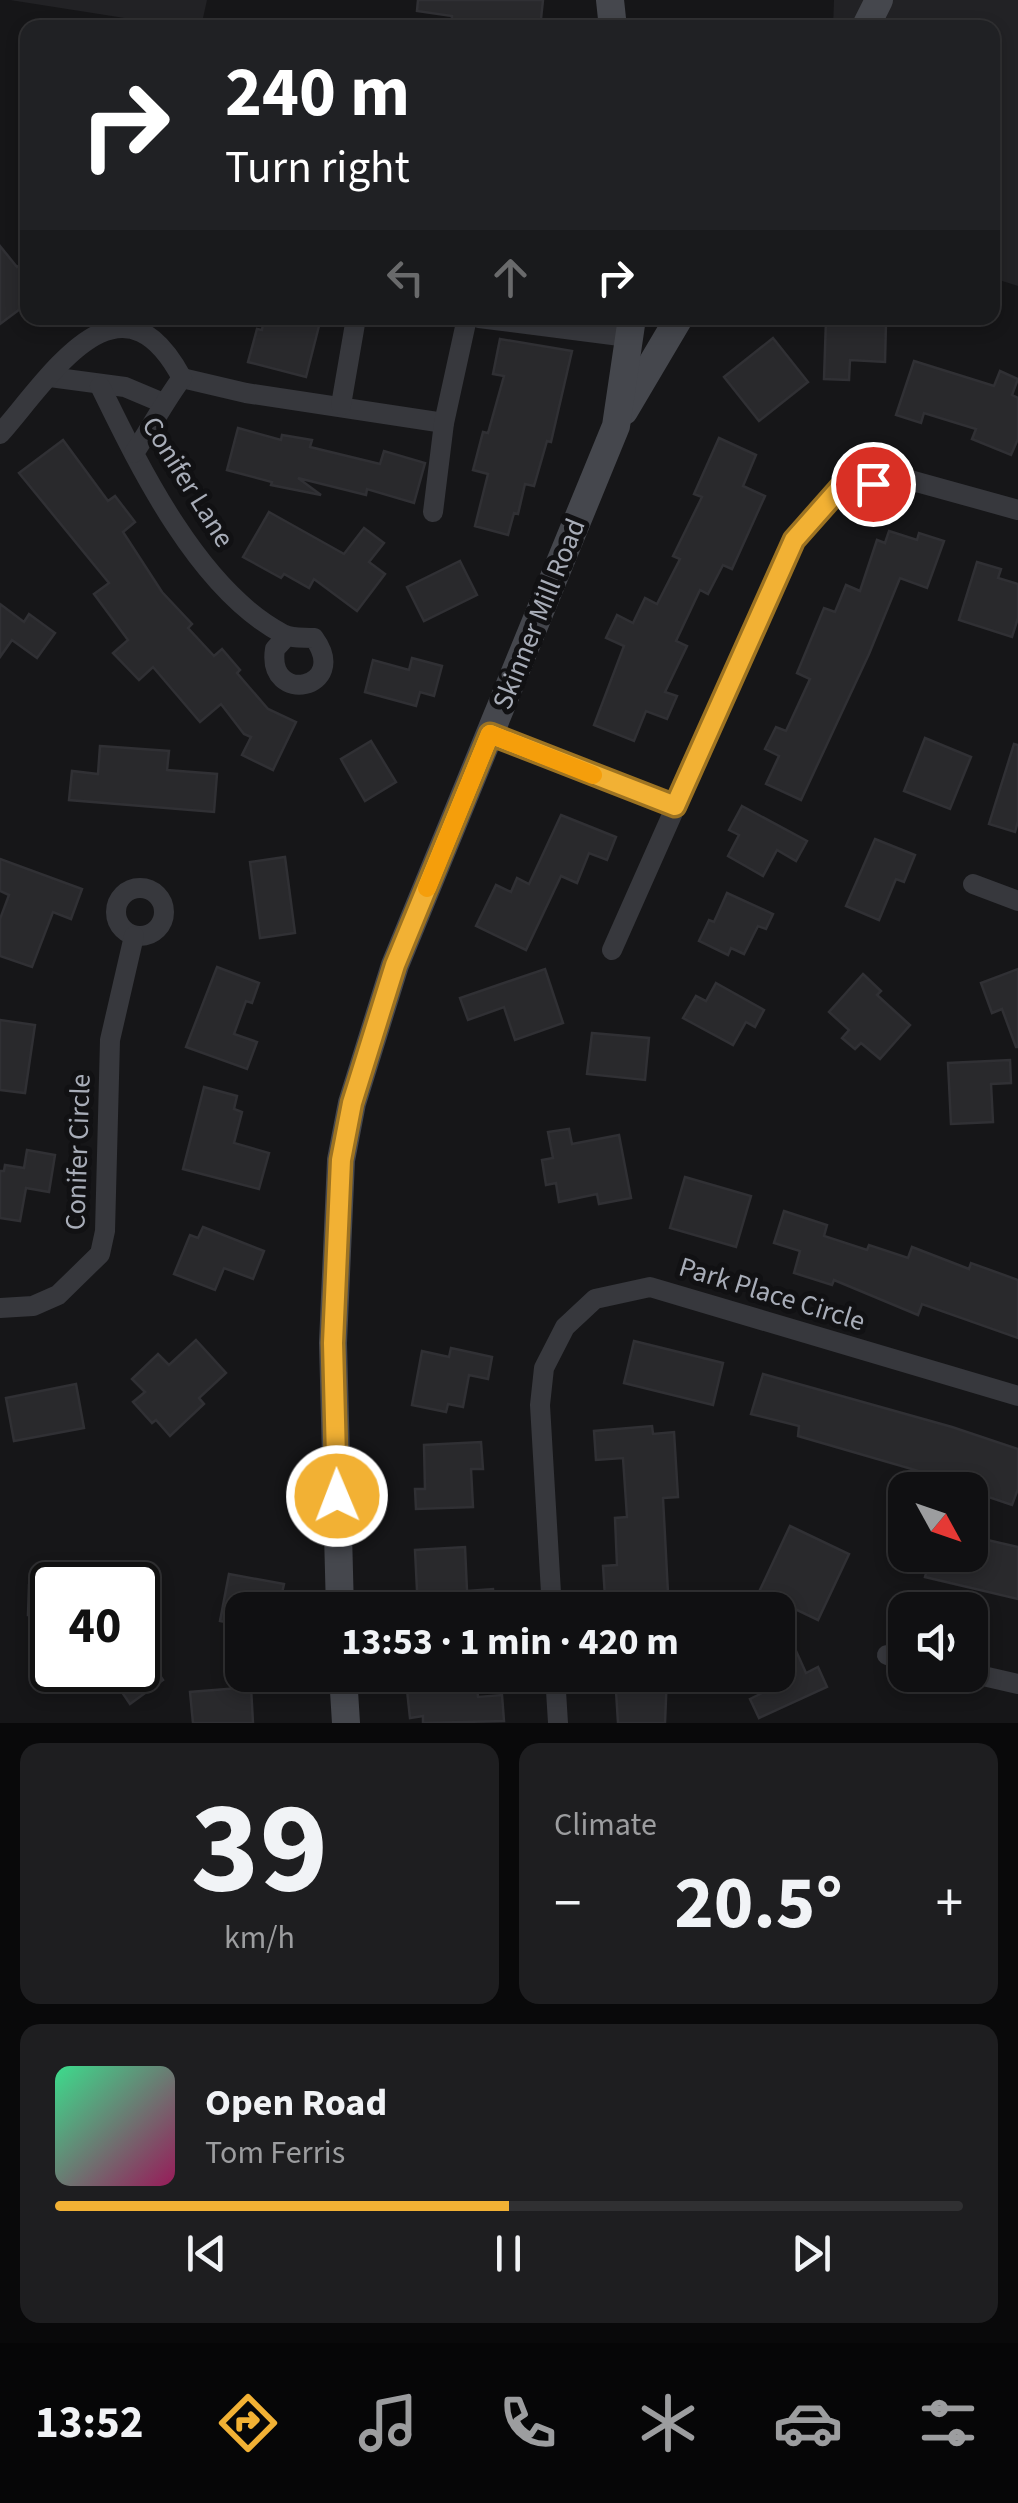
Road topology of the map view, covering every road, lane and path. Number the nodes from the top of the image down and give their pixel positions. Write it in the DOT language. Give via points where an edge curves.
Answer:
graph roads {
  1 [pos="355,325"];
  2 [pos="465,325"];
  3 [pos="597,325"];
  4 [pos="675,325"];
  5 [pos="630,327"];
  6 [pos="50,377"];
  7 [pos="182,378"];
  8 [pos="100,386"];
  9 [pos="163,403"];
  10 [pos="341,405"];
  11 [pos="444,423"];
  12 [pos="616,426"];
  13 [pos="0,434"];
  14 [pos="134,453"];
  15 [pos="1018,510"];
  16 [pos="433,512"];
  17 [pos="286,636"];
  18 [pos="490,734"];
  19 [pos="675,806"];
  20 [pos="974,884"];
  21 [pos="1018,902"];
  22 [pos="134,936"];
  23 [pos="612,950"];
  24 [pos="0,1308"];
  25 [pos="1018,1396"];
  26 [pos="340,1592"];
  27 [pos="551,1592"];
  28 [pos="988,1678"];
  29 [pos="1018,1684"];
  30 [pos="345,1692"];
  31 [pos="556,1692"];
  32 [pos="346,1723"];
  33 [pos="558,1723"];
  1 -- 10 [label="street"];
  2 -- 11 [label="street"];
  3 -- 5 [label="street"];
  4 -- 12 [label="street"];
  5 -- 12 [label="street, Skinner Mill Road"];
  6 -- 7 [label="street" via="93,336 115,325 152,340"];
  6 -- 8 [label="street"];
  6 -- 13 [label="street"];
  7 -- 9 [label="street"];
  7 -- 10 [label="street"];
  8 -- 9 [label="street" via="126,387"];
  8 -- 14 [label="street, Conifer Lane"];
  9 -- 14 [label="street"];
  10 -- 11 [label="street"];
  11 -- 16 [label="street"];
  12 -- 18 [label="street, Skinner Mill Road"];
  14 -- 17 [label="street, Conifer Lane" via="217,579"];
  15 -- 19 [label="street" via="906,479 840,488 794,540"];
  18 -- 19 [label="street"];
  18 -- 26 [label="street, Skinner Mill Road" via="395,965 341,1160 333,1343"];
  19 -- 23 [label="street"];
  20 -- 21 [label="street"];
  22 -- 24 [label="street, Conifer Circle" via="110,1040 100,1254 58,1295 32,1306"];
  25 -- 27 [label="street, Park Place Circle" via="650,1286 595,1298 565,1327 544,1368 540,1404"];
  28 -- 29 [label="street"];
  30 -- 32 [label="street"];
  31 -- 33 [label="street"];
}
